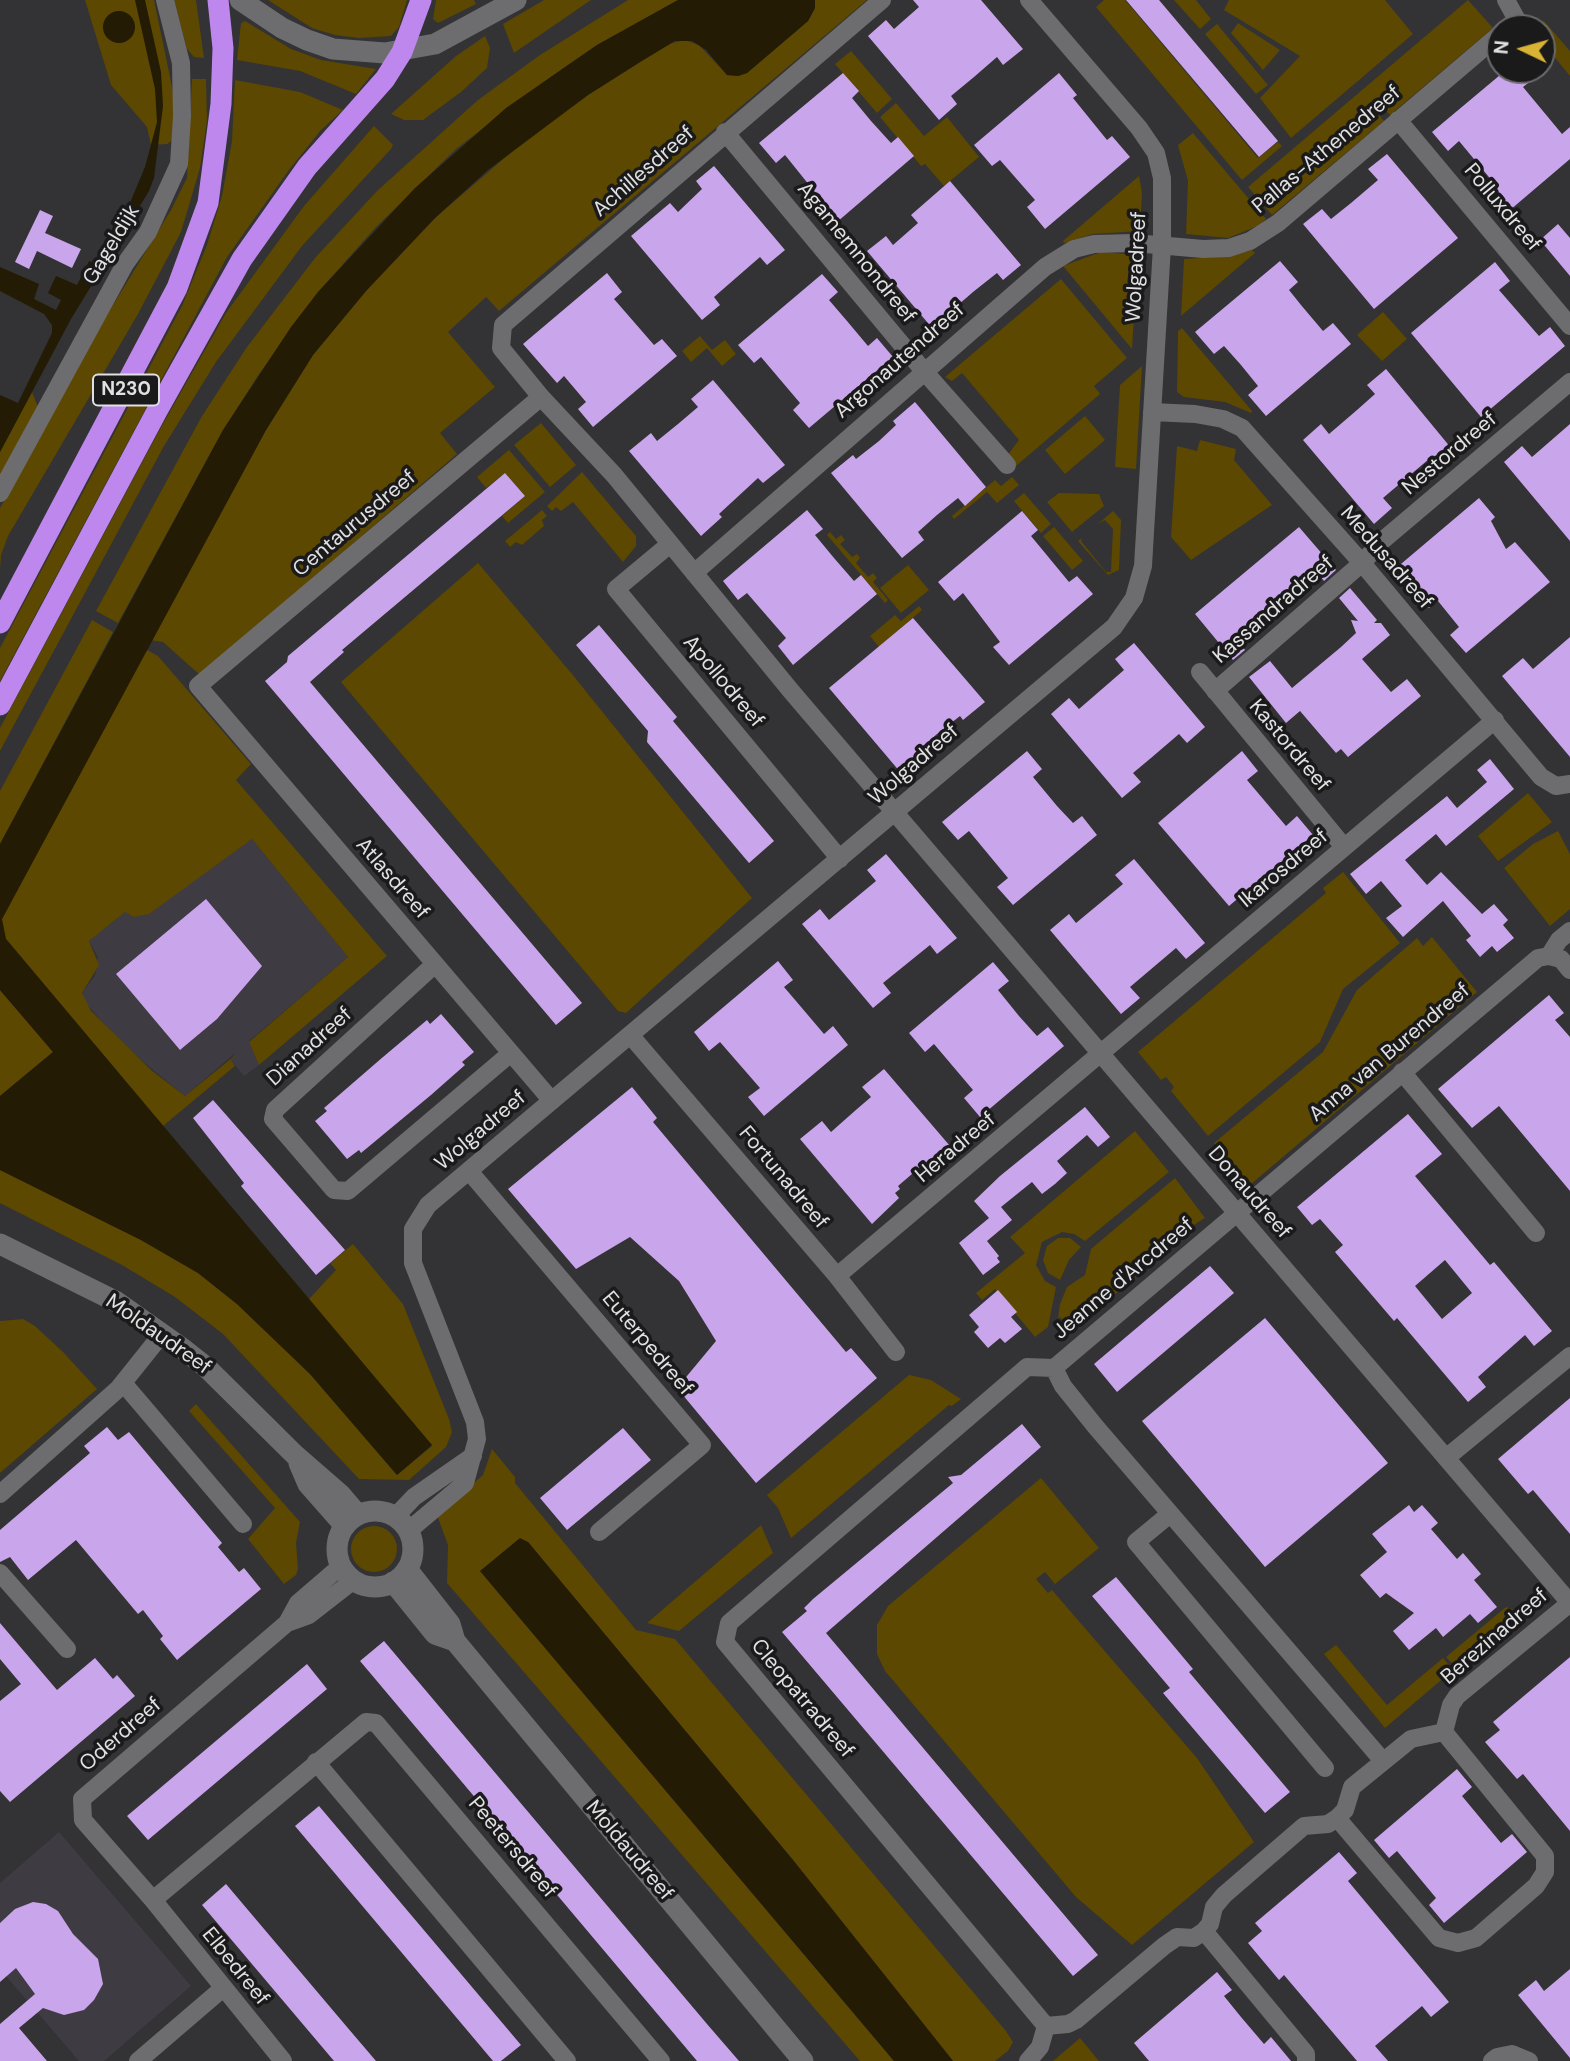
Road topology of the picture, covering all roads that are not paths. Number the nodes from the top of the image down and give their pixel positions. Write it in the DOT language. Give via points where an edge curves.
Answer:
graph roads {
  1 [pos="165,0"];
  2 [pos="218,0"];
  3 [pos="240,0"];
  4 [pos="421,0"];
  5 [pos="516,0"];
  6 [pos="882,0"];
  7 [pos="1029,0"];
  8 [pos="1486,46"];
  9 [pos="402,52"];
  10 [pos="1398,120"];
  11 [pos="726,132"];
  12 [pos="1162,246"];
  13 [pos="1570,326"];
  14 [pos="923,370"];
  15 [pos="1570,382"];
  16 [pos="541,397"];
  17 [pos="1152,412"];
  18 [pos="1007,465"];
  19 [pos="0,493"];
  20 [pos="670,544"];
  21 [pos="1362,563"];
  22 [pos="694,573"];
  23 [pos="0,623"];
  24 [pos="1200,672"];
  25 [pos="198,686"];
  26 [pos="1215,691"];
  27 [pos="0,705"];
  28 [pos="1496,720"];
  29 [pos="1563,785"];
  30 [pos="894,813"];
  31 [pos="1344,847"];
  32 [pos="840,859"];
  33 [pos="1570,931"];
  34 [pos="1549,956"];
  35 [pos="435,964"];
  36 [pos="1570,970"];
  37 [pos="631,1036"];
  38 [pos="511,1053"];
  39 [pos="1102,1053"];
  40 [pos="1402,1072"];
  41 [pos="552,1101"];
  42 [pos="469,1171"];
  43 [pos="1238,1213"];
  44 [pos="1536,1233"];
  45 [pos="0,1244"];
  46 [pos="837,1276"];
  47 [pos="162,1334"];
  48 [pos="896,1352"];
  49 [pos="1570,1356"];
  50 [pos="1054,1368"];
  51 [pos="124,1384"];
  52 [pos="1446,1458"];
  53 [pos="0,1494"];
  54 [pos="1170,1514"];
  55 [pos="351,1520"];
  56 [pos="243,1524"];
  57 [pos="402,1524"];
  58 [pos="599,1532"];
  59 [pos="0,1573"];
  60 [pos="347,1573"];
  61 [pos="400,1575"];
  62 [pos="1570,1603"];
  63 [pos="67,1649"];
  64 [pos="1444,1732"];
  65 [pos="1382,1761"];
  66 [pos="316,1762"];
  67 [pos="1325,1768"];
  68 [pos="1337,1818"];
  69 [pos="153,1900"];
  70 [pos="1204,1931"];
  71 [pos="222,1989"];
  72 [pos="1046,2026"];
  73 [pos="800,2060"];
  74 [pos="138,2061"];
  75 [pos="283,2061"];
  76 [pos="568,2061"];
  77 [pos="660,2061"];
  78 [pos="1028,2061"];
  79 [pos="1306,2061"];
  80 [pos="1492,2061"];
  81 [pos="1529,2061"];
  1 -- 19 [label="street, Gageldijk" via="181,63 178,164 148,232 125,264"];
  2 -- 23 [label="highway, N230" via="223,48 221,104 208,203 165,313"];
  3 -- 9 [label="street" via="282,28 333,49"];
  4 -- 9 [label="highway, N230"];
  5 -- 9 [label="street" via="442,41"];
  6 -- 11 [label="street, Achillesdreef"];
  7 -- 12 [label="street, Wolgadreef" via="1156,153 1162,178"];
  8 -- 10 [label="street, Pallas-Athenedreef"];
  9 -- 27 [label="highway, N230" via="385,79 307,167 242,258"];
  10 -- 12 [label="street, Pallas-Athenedreef" via="1278,223 1250,241 1203,249"];
  10 -- 13 [label="street, Polluxdreef"];
  11 -- 14 [label="street, Agamemnondreef"];
  11 -- 16 [label="street, Achillesdreef" via="503,325 501,348"];
  12 -- 14 [label="street, Argonautendreef" via="1094,244 1074,249 1045,267"];
  12 -- 17 [label="street, Wolgadreef"];
  14 -- 18 [label="street, Agamemnondreef"];
  14 -- 22 [label="street, Argonautendreef"];
  15 -- 21 [label="street, Nestordreef"];
  16 -- 20 [label="street" via="595,453"];
  16 -- 25 [label="street, Centaurusdreef"];
  17 -- 21 [label="street, Medusadreef" via="1195,414 1242,428"];
  17 -- 30 [label="street, Wolgadreef" via="1143,566 1131,605 1114,627"];
  20 -- 22 [label="street"];
  20 -- 32 [label="street, Apollodreef" via="616,589"];
  21 -- 26 [label="street, Kassandradreef"];
  21 -- 28 [label="street, Medusadreef"];
  22 -- 30 [label="street"];
  24 -- 26 [label="street, Kastordreef"];
  25 -- 35 [label="street, Atlasdreef"];
  26 -- 31 [label="street, Kastordreef"];
  28 -- 29 [label="street, Medusadreef" via="1541,777"];
  28 -- 31 [label="street, Ikarosdreef"];
  30 -- 32 [label="street, Wolgadreef"];
  30 -- 39 [label="street, Donaudreef"];
  31 -- 39 [label="street, Ikarosdreef"];
  32 -- 37 [label="street, Wolgadreef"];
  33 -- 34 [label="street, Anna van Burendreef"];
  34 -- 36 [label="street" via="1561,959"];
  34 -- 40 [label="street, Anna van Burendreef" via="1538,958"];
  35 -- 38 [label="street, Atlasdreef"];
  35 -- 38 [label="street, Dianadreef" via="275,1110 273,1119 334,1190 348,1191"];
  37 -- 41 [label="street, Wolgadreef"];
  37 -- 46 [label="street, Fortunadreef"];
  38 -- 41 [label="street, Atlasdreef"];
  39 -- 43 [label="street, Donaudreef"];
  39 -- 46 [label="street, Heradreef"];
  40 -- 43 [label="street, Anna van Burendreef"];
  40 -- 44 [label="street"];
  41 -- 42 [label="street, Wolgadreef"];
  42 -- 57 [label="street, Wolgadreef" via="428,1205 413,1229 411,1244 413,1263 475,1422 477,1439 473,1456 424,1489"];
  42 -- 58 [label="street, Euterpedreef" via="702,1445"];
  43 -- 50 [label="street, Jeanne d'Arcdreef"];
  43 -- 52 [label="street, Donaudreef"];
  45 -- 47 [label="street, Moldaudreef" via="117,1303"];
  46 -- 48 [label="street, Fortunadreef"];
  47 -- 51 [label="street"];
  47 -- 55 [label="street, Moldaudreef" via="206,1367 326,1480"];
  49 -- 52 [label="street"];
  50 -- 54 [label="street, Jeanne d'Arcdreef" via="1063,1386"];
  50 -- 72 [label="street, Cleopatradreef" via="1027,1367 729,1623 725,1642"];
  51 -- 53 [label="street"];
  51 -- 56 [label="street"];
  52 -- 62 [label="street, Donaudreef"];
  54 -- 65 [label="street, Jeanne d'Arcdreef"];
  54 -- 67 [label="street" via="1136,1542"];
  55 -- 57 [label="street" via="381,1511"];
  55 -- 60 [label="street" via="338,1541"];
  57 -- 61 [label="street" via="412,1546"];
  59 -- 63 [label="street"];
  60 -- 61 [label="street" via="377,1587"];
  60 -- 69 [label="street, Oderdreef" via="298,1603 287,1623 82,1798 82,1820"];
  61 -- 73 [label="street, Moldaudreef" via="435,1634 455,1641"];
  62 -- 64 [label="street, Berezinadreef" via="1457,1696"];
  64 -- 65 [label="street" via="1410,1739"];
  64 -- 68 [label="street" via="1545,1856 1545,1872 1536,1886 1476,1938 1458,1943 1439,1938"];
  65 -- 68 [label="street" via="1352,1787 1345,1811"];
  66 -- 69 [label="street, Peetersdreef"];
  66 -- 76 [label="street"];
  66 -- 77 [label="street, Peetersdreef" via="366,1722 376,1723"];
  68 -- 70 [label="street" via="1328,1824 1304,1826 1224,1895"];
  69 -- 71 [label="street, Elbedreef"];
  70 -- 72 [label="street" via="1164,1945 1076,2020"];
  70 -- 79 [label="street" via="1306,2054"];
  71 -- 74 [label="street"];
  71 -- 75 [label="street, Elbedreef"];
  72 -- 78 [label="street" via="1040,2047"];
  80 -- 81 [label="street" via="1512,2054"];
}
